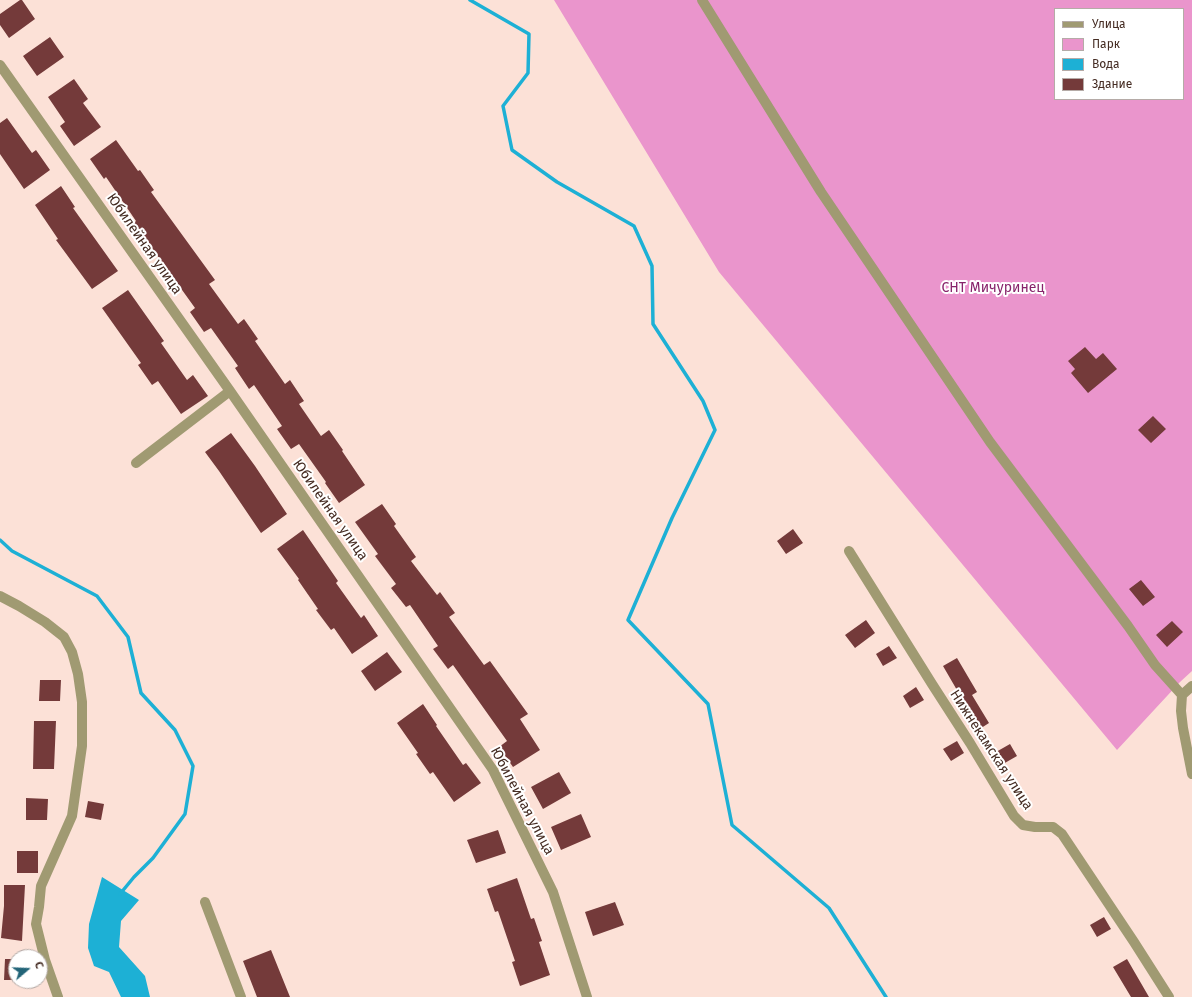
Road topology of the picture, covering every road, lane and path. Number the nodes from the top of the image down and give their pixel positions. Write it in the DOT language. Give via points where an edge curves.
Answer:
graph roads {
  1 [pos="702,0"];
  2 [pos="0,65"];
  3 [pos="230,390"];
  4 [pos="136,463"];
  5 [pos="849,551"];
  6 [pos="0,596"];
  7 [pos="1192,686"];
  8 [pos="1182,695"];
  9 [pos="1192,774"];
  10 [pos="206,902"];
  11 [pos="58,997"];
  12 [pos="241,997"];
  13 [pos="587,997"];
  14 [pos="1171,997"];
  1 -- 8 [label="street" via="821,192 990,442 1155,665"];
  2 -- 3 [label="street, Юбилейная улица"];
  3 -- 4 [label="street"];
  3 -- 13 [label="street, Юбилейная улица" via="493,770 553,892"];
  5 -- 14 [label="street, Нижнекамская улица" via="1014,816 1023,825 1053,827 1062,834"];
  6 -- 11 [label="street" via="45,622 64,637 72,652 78,674 82,702 82,746 72,816 41,886 36,924"];
  7 -- 8 [label="street"];
  8 -- 9 [label="street" via="1183,728"];
  10 -- 12 [label="street"];
}
